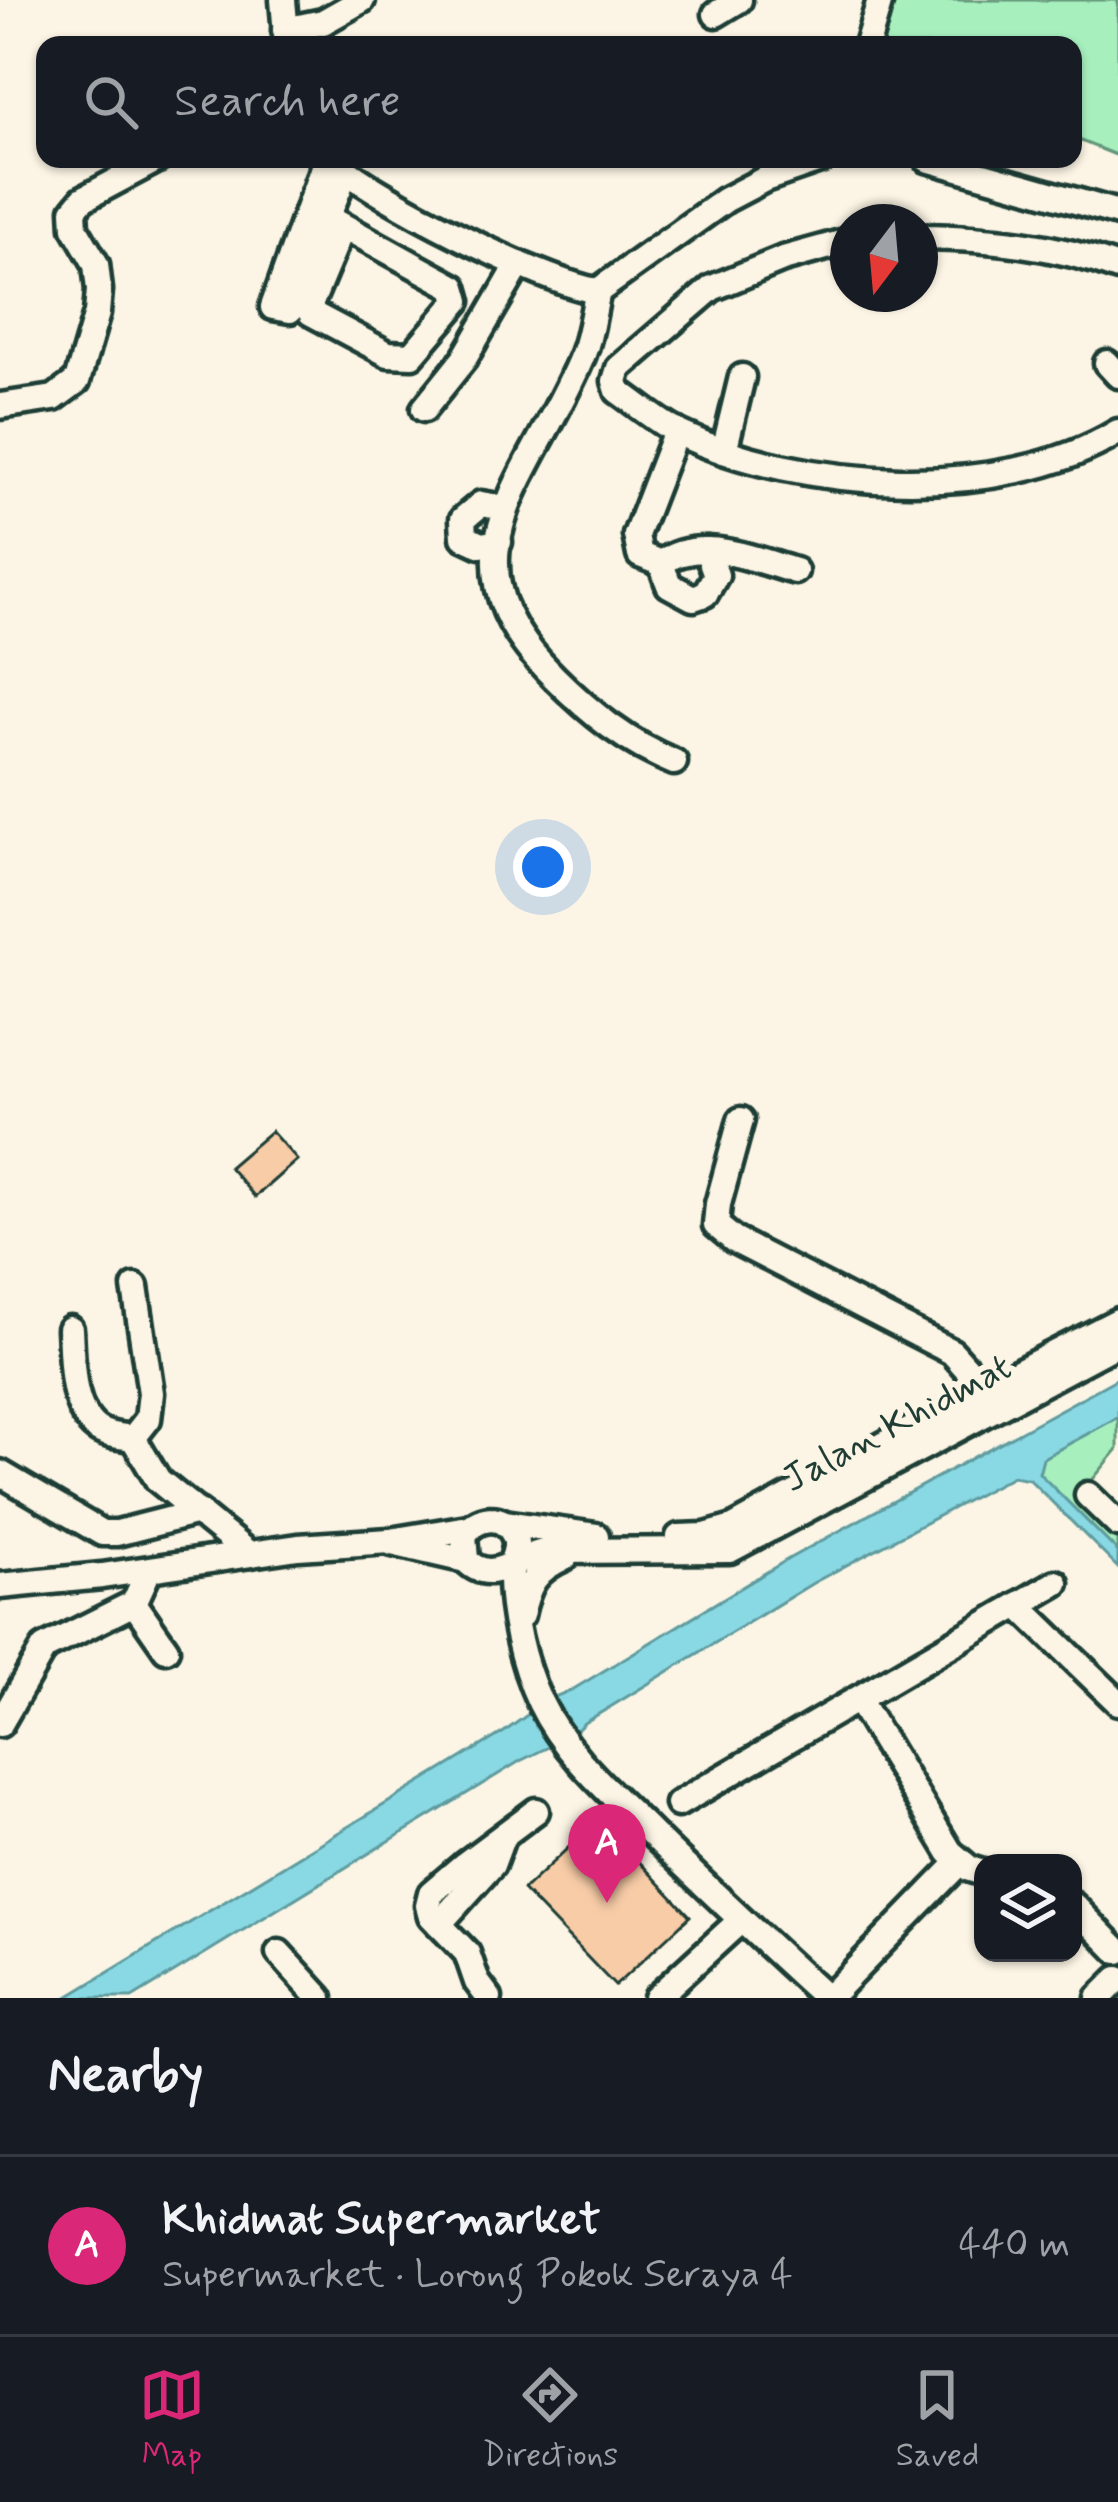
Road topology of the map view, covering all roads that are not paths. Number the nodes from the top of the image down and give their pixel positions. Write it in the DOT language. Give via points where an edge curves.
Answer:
graph roads {
  1 [pos="283,0"];
  2 [pos="362,0"];
  3 [pos="739,0"];
  4 [pos="880,0"];
  5 [pos="716,14"];
  6 [pos="286,36"];
  7 [pos="288,36"];
  8 [pos="870,36"];
  9 [pos="141,168"];
  10 [pos="332,168"];
  11 [pos="334,168"];
  12 [pos="343,168"];
  13 [pos="797,168"];
  14 [pos="959,168"];
  15 [pos="1118,213"];
  16 [pos="335,221"];
  17 [pos="938,237"];
  18 [pos="830,246"];
  19 [pos="519,264"];
  20 [pos="1118,268"];
  21 [pos="598,291"];
  22 [pos="742,377"];
  23 [pos="0,406"];
  24 [pos="424,409"];
  25 [pos="676,431"];
  26 [pos="1118,432"];
  27 [pos="724,451"];
  28 [pos="505,508"];
  29 [pos="499,542"];
  30 [pos="707,550"];
  31 [pos="661,563"];
  32 [pos="795,571"];
  33 [pos="674,762"];
  34 [pos="741,1120"];
  35 [pos="135,1287"];
  36 [pos="1118,1321"];
  37 [pos="70,1329"];
  38 [pos="1118,1343"];
  39 [pos="985,1389"];
  40 [pos="133,1438"];
  41 [pos="0,1473"];
  42 [pos="1088,1495"];
  43 [pos="200,1512"];
  44 [pos="504,1523"];
  45 [pos="1118,1524"];
  46 [pos="468,1528"];
  47 [pos="390,1541"];
  48 [pos="585,1552"];
  49 [pos="249,1554"];
  50 [pos="510,1564"];
  51 [pos="472,1566"];
  52 [pos="149,1570"];
  53 [pos="1056,1582"];
  54 [pos="0,1586"];
  55 [pos="134,1603"];
  56 [pos="1018,1605"];
  57 [pos="515,1617"];
  58 [pos="166,1649"];
  59 [pos="858,1699"];
  60 [pos="1118,1702"];
  61 [pos="0,1724"];
  62 [pos="678,1804"];
  63 [pos="536,1811"];
  64 [pos="971,1867"];
  65 [pos="1082,1914"];
  66 [pos="741,1920"];
  67 [pos="1118,1951"];
  68 [pos="279,1953"];
  69 [pos="1118,1978"];
  70 [pos="320,1998"];
  71 [pos="489,1998"];
  72 [pos="656,1998"];
  73 [pos="827,1998"];
  74 [pos="1100,1998"];
  1 -- 6 [label="street"];
  2 -- 7 [label="street"];
  3 -- 5 [label="street"];
  4 -- 8 [label="street"];
  9 -- 23 [label="street" via="74,210 99,290 77,381 54,398"];
  10 -- 16 [label="street" via="273,307 290,310"];
  11 -- 16 [label="street"];
  12 -- 19 [label="street"];
  13 -- 21 [label="street" via="725,200"];
  14 -- 15 [label="street"];
  16 -- 16 [label="street" via="454,287 453,311 412,355 388,354 311,313"];
  17 -- 20 [label="street" via="1059,249"];
  18 -- 25 [label="street" via="712,288 620,368 618,392"];
  19 -- 21 [label="street"];
  19 -- 24 [label="street" via="457,370"];
  21 -- 28 [label="street" via="585,350"];
  22 -- 27 [label="street"];
  25 -- 27 [label="street"];
  25 -- 31 [label="street" via="636,535 640,555"];
  26 -- 27 [label="street" via="1042,462 941,479 814,474"];
  28 -- 29 [label="street"];
  28 -- 29 [label="street" via="481,504 463,520 473,543"];
  29 -- 33 [label="street" via="500,604 512,630 635,747"];
  30 -- 31 [label="street" via="677,551"];
  30 -- 31 [label="street" via="716,575 693,598 669,585"];
  30 -- 32 [label="street"];
  34 -- 39 [label="street" via="716,1225 952,1352"];
  35 -- 40 [label="street" via="151,1406"];
  36 -- 39 [label="street"];
  37 -- 40 [label="street" via="75,1389 88,1419"];
  38 -- 48 [label="street, Jalan Khidmat" via="743,1545"];
  39 -- 44 [label="street" via="715,1534 569,1535"];
  40 -- 43 [label="street" via="158,1480"];
  41 -- 43 [label="street" via="101,1533"];
  42 -- 45 [label="street"];
  43 -- 49 [label="street"];
  44 -- 46 [label="street" via="487,1519"];
  44 -- 50 [label="street" via="516,1542"];
  46 -- 47 [label="street"];
  46 -- 51 [label="street" via="462,1544"];
  47 -- 49 [label="street"];
  47 -- 51 [label="street"];
  48 -- 50 [label="street, Jalan Khidmat" via="548,1551"];
  48 -- 57 [label="street" via="538,1571"];
  49 -- 52 [label="street"];
  50 -- 51 [label="street" via="497,1572"];
  50 -- 57 [label="street"];
  51 -- 57 [label="street"];
  52 -- 54 [label="street"];
  52 -- 55 [label="street"];
  53 -- 56 [label="street"];
  55 -- 58 [label="street"];
  55 -- 61 [label="street" via="44,1648"];
  56 -- 59 [label="street"];
  56 -- 60 [label="street"];
  57 -- 66 [label="street" via="530,1677 562,1742"];
  59 -- 62 [label="street"];
  59 -- 64 [label="street"];
  63 -- 71 [label="street" via="431,1893 430,1916 467,1953"];
  64 -- 73 [label="street"];
  65 -- 67 [label="street"];
  66 -- 72 [label="street"];
  66 -- 73 [label="street"];
  68 -- 70 [label="street"];
  69 -- 74 [label="street"];
}
